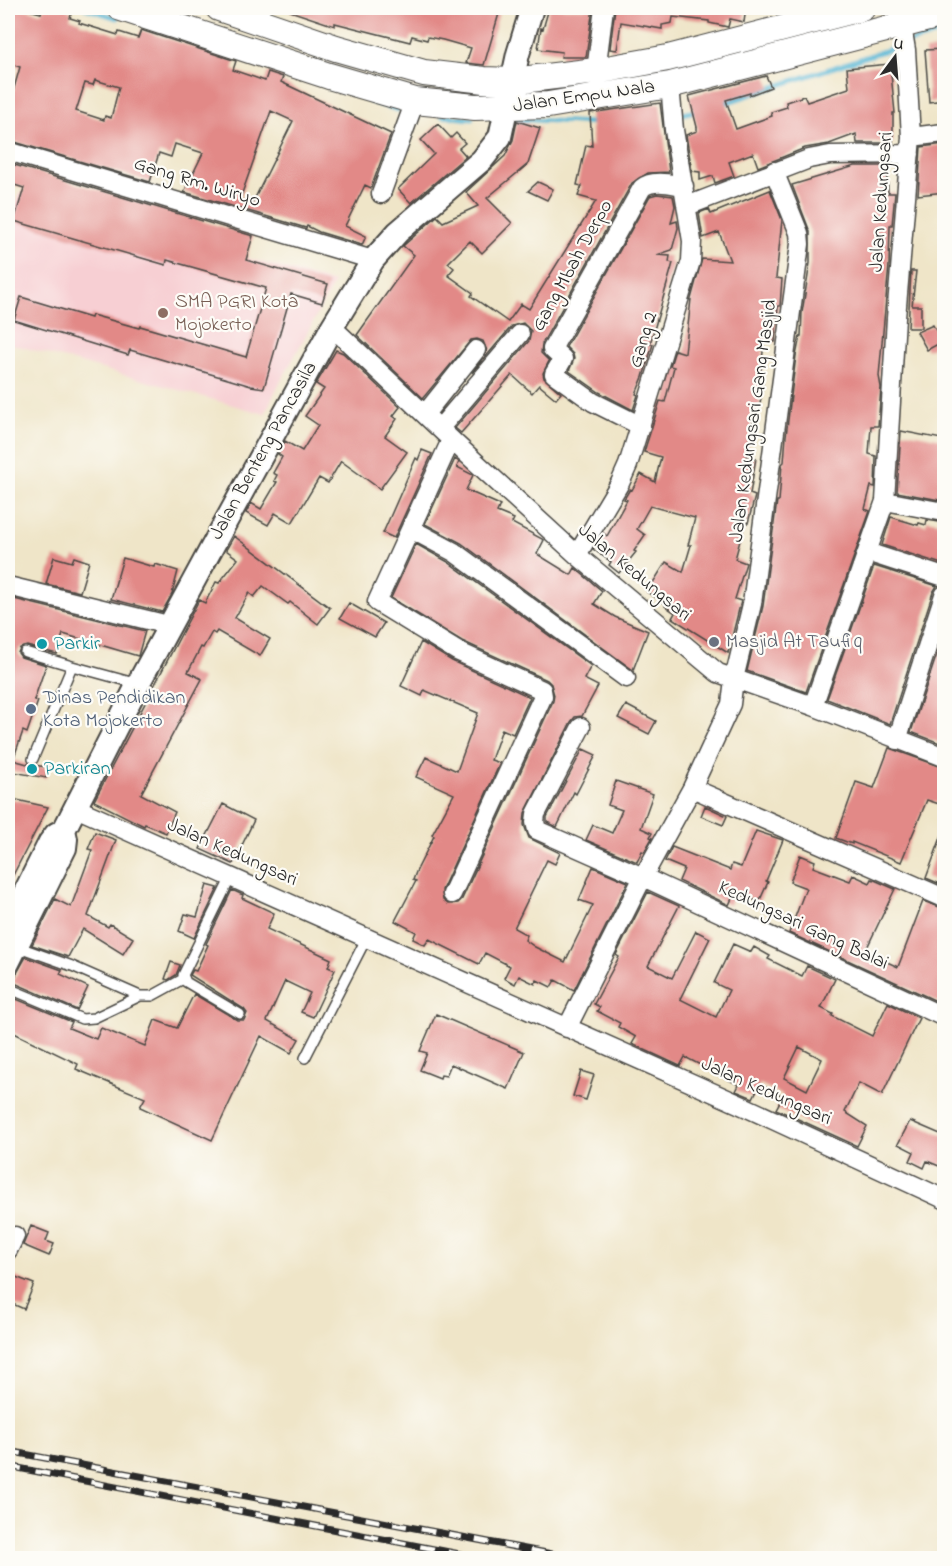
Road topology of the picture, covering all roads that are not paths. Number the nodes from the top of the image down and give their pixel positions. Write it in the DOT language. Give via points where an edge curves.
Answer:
graph roads {
  1 [pos="121,8"];
  2 [pos="219,8"];
  3 [pos="532,8"];
  4 [pos="604,8"];
  5 [pos="862,8"];
  6 [pos="945,14"];
  7 [pos="904,38"];
  8 [pos="596,71"];
  9 [pos="513,81"];
  10 [pos="670,85"];
  11 [pos="415,101"];
  12 [pos="506,115"];
  13 [pos="945,133"];
  14 [pos="911,145"];
  15 [pos="8,151"];
  16 [pos="774,171"];
  17 [pos="684,186"];
  18 [pos="381,194"];
  19 [pos="687,206"];
  20 [pos="374,260"];
  21 [pos="332,327"];
  22 [pos="520,334"];
  23 [pos="476,350"];
  24 [pos="424,414"];
  25 [pos="641,426"];
  26 [pos="446,434"];
  27 [pos="885,501"];
  28 [pos="945,512"];
  29 [pos="411,529"];
  30 [pos="867,552"];
  31 [pos="577,555"];
  32 [pos="945,577"];
  33 [pos="8,586"];
  34 [pos="943,604"];
  35 [pos="170,627"];
  36 [pos="25,652"];
  37 [pos="72,666"];
  38 [pos="626,678"];
  39 [pos="734,679"];
  40 [pos="138,684"];
  41 [pos="813,706"];
  42 [pos="581,727"];
  43 [pos="897,740"];
  44 [pos="945,757"];
  45 [pos="33,759"];
  46 [pos="692,788"];
  47 [pos="76,808"];
  48 [pos="231,877"];
  49 [pos="643,877"];
  50 [pos="452,894"];
  51 [pos="945,898"];
  52 [pos="366,939"];
  53 [pos="10,945"];
  54 [pos="183,978"];
  55 [pos="8,988"];
  56 [pos="140,996"];
  57 [pos="240,1014"];
  58 [pos="945,1017"];
  59 [pos="567,1028"];
  60 [pos="305,1058"];
  61 [pos="945,1199"];
  1 -- 11 [label="main road, Jalan Empu Nala"];
  2 -- 9 [label="main road, Jalan Empu Nala" via="424,73"];
  3 -- 9 [label="street, Jalan Benteng Pancasila"];
  4 -- 8 [label="street"];
  5 -- 8 [label="main road, Jalan Empu Nala" via="668,58"];
  6 -- 7 [label="main road, Jalan Empu Nala"];
  7 -- 10 [label="main road, Jalan Empu Nala"];
  7 -- 14 [label="street, Jalan Kedungsari"];
  8 -- 9 [label="main road, Jalan Empu Nala"];
  9 -- 12 [label="street, Jalan Benteng Pancasila"];
  10 -- 12 [label="main road, Jalan Empu Nala"];
  10 -- 17 [label="street, Gang 2"];
  11 -- 12 [label="main road, Jalan Empu Nala" via="475,107"];
  11 -- 18 [label="street"];
  12 -- 20 [label="street, Jalan Benteng Pancasila" via="500,137 482,160 398,232"];
  13 -- 14 [label="street"];
  14 -- 16 [label="street" via="820,156"];
  14 -- 27 [label="street, Jalan Kedungsari"];
  15 -- 20 [label="street, Gang Rm. Wiryo"];
  16 -- 19 [label="street"];
  16 -- 39 [label="street, Jalan Kedungsari Gang Masjid" via="800,244 752,604"];
  17 -- 19 [label="street, Gang 2"];
  17 -- 25 [label="street, Gang Mbah Derpo" via="654,183 642,188 552,349 563,359 554,374 593,402"];
  19 -- 25 [label="street, Gang 2" via="691,261"];
  20 -- 21 [label="street, Jalan Benteng Pancasila"];
  21 -- 24 [label="street, Jalan Kedungsari"];
  21 -- 35 [label="street, Jalan Benteng Pancasila"];
  22 -- 26 [label="street"];
  23 -- 24 [label="street"];
  24 -- 26 [label="street, Jalan Kedungsari"];
  25 -- 31 [label="street, Gang 2" via="620,483"];
  26 -- 29 [label="street"];
  26 -- 31 [label="street, Jalan Kedungsari"];
  27 -- 28 [label="street"];
  27 -- 30 [label="street, Jalan Kedungsari"];
  29 -- 38 [label="street" via="454,552"];
  29 -- 50 [label="street" via="377,602 457,651 543,693"];
  30 -- 32 [label="street"];
  30 -- 41 [label="street, Jalan Kedungsari"];
  31 -- 39 [label="street, Jalan Kedungsari" via="718,673"];
  33 -- 35 [label="street"];
  34 -- 43 [label="street"];
  35 -- 40 [label="street, Jalan Benteng Pancasila"];
  36 -- 37 [label="lane"];
  37 -- 40 [label="lane"];
  37 -- 45 [label="lane"];
  39 -- 41 [label="street, Jalan Kedungsari"];
  39 -- 46 [label="street" via="729,711"];
  40 -- 47 [label="street, Jalan Benteng Pancasila"];
  41 -- 43 [label="street, Jalan Kedungsari"];
  42 -- 49 [label="street, Kedungsari Gang Balai" via="536,814 535,826 542,834"];
  43 -- 44 [label="street, Jalan Kedungsari"];
  46 -- 49 [label="street"];
  46 -- 51 [label="street"];
  47 -- 48 [label="street, Jalan Kedungsari"];
  47 -- 53 [label="street, Jalan Benteng Pancasila" via="64,830 65,848"];
  48 -- 52 [label="street, Jalan Kedungsari"];
  48 -- 54 [label="lane"];
  49 -- 58 [label="street, Kedungsari Gang Balai"];
  49 -- 59 [label="street"];
  52 -- 59 [label="street, Jalan Kedungsari"];
  52 -- 60 [label="lane"];
  53 -- 56 [label="lane" via="72,966"];
  54 -- 56 [label="lane" via="152,996"];
  54 -- 57 [label="lane"];
  55 -- 56 [label="lane" via="82,1019 99,1016"];
  59 -- 61 [label="street, Jalan Kedungsari"];
}
